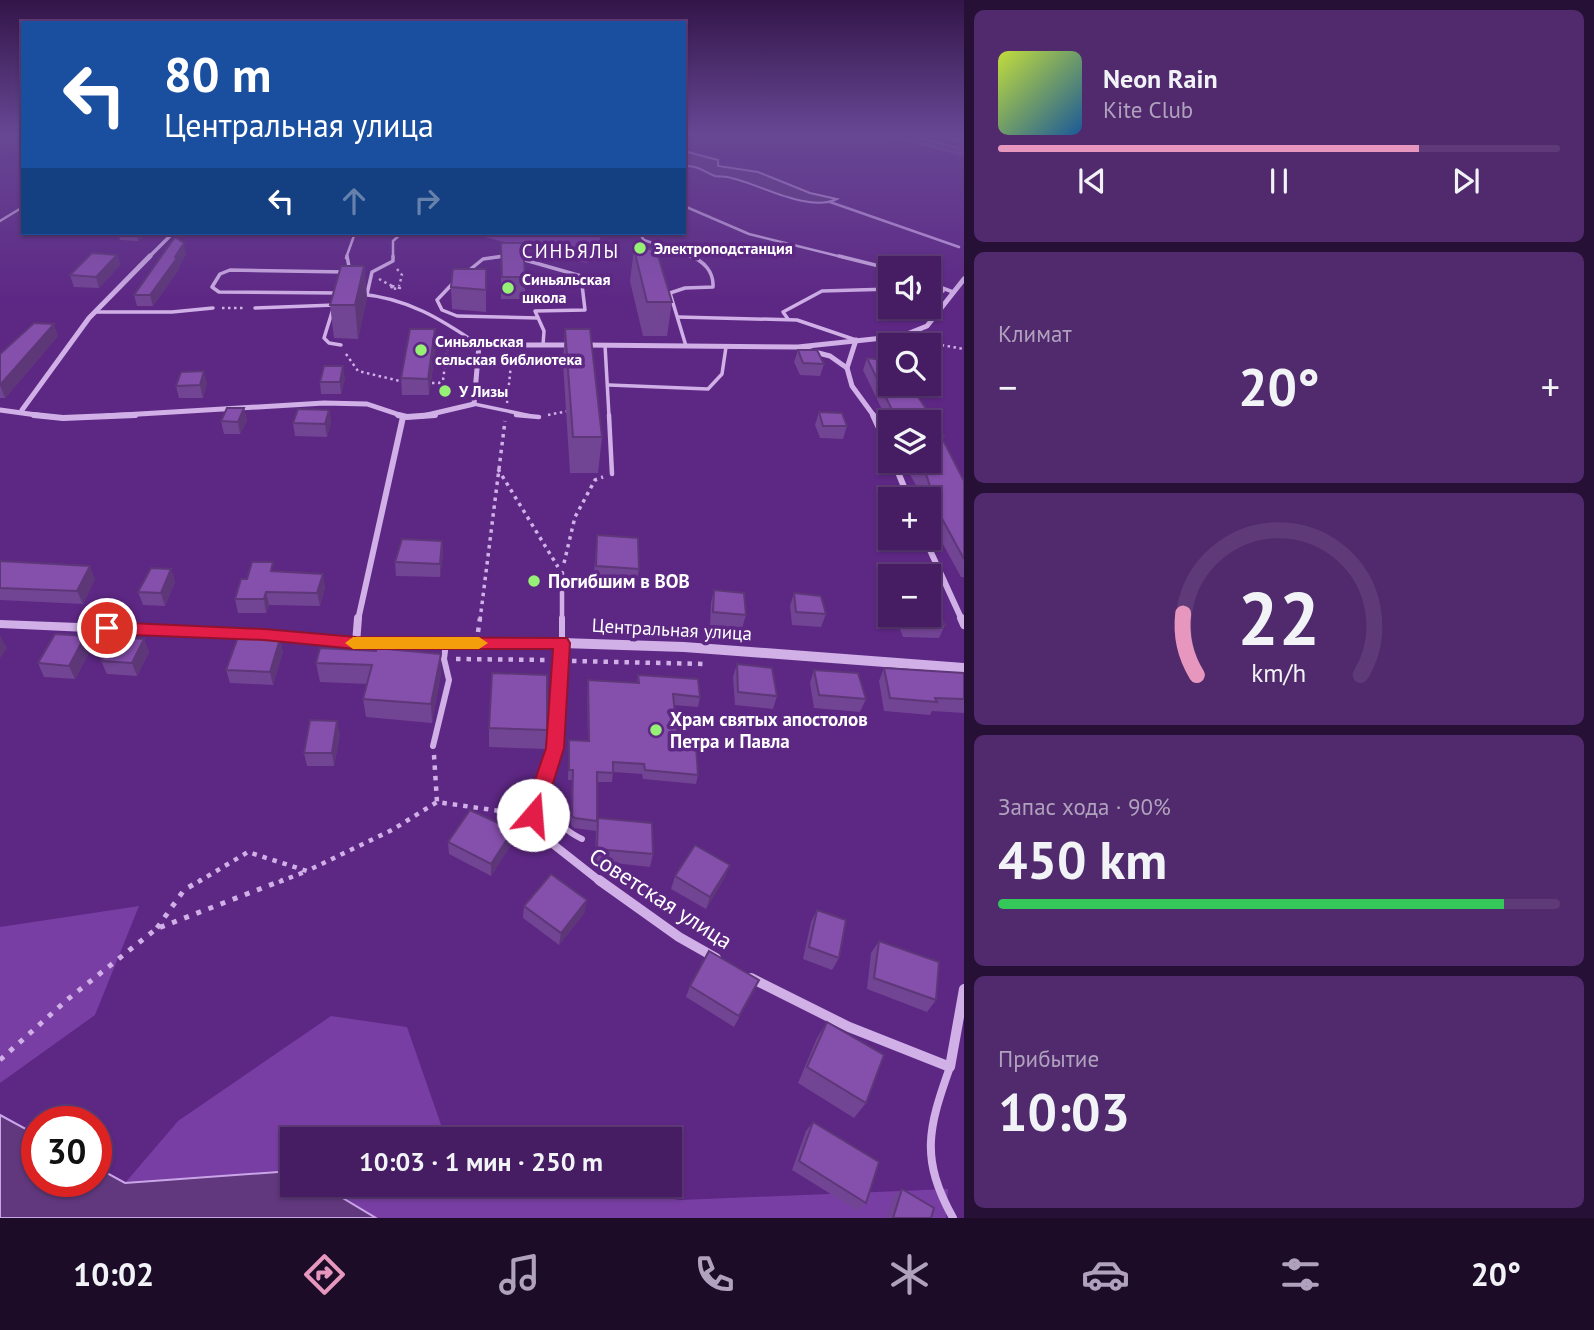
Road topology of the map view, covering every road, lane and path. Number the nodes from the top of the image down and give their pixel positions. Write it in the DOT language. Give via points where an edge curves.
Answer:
graph roads {
  1 [pos="686,207"];
  2 [pos="21,208"];
  3 [pos="0,221"];
  4 [pos="171,235"];
  5 [pos="354,235"];
  6 [pos="390,235"];
  7 [pos="400,235"];
  8 [pos="640,235"];
  9 [pos="393,241"];
  10 [pos="393,261"];
  11 [pos="878,267"];
  12 [pos="350,272"];
  13 [pos="370,278"];
  14 [pos="964,279"];
  15 [pos="399,286"];
  16 [pos="941,288"];
  17 [pos="878,289"];
  18 [pos="941,290"];
  19 [pos="953,292"];
  20 [pos="339,293"];
  21 [pos="367,294"];
  22 [pos="335,305"];
  23 [pos="213,308"];
  24 [pos="255,308"];
  25 [pos="95,312"];
  26 [pos="678,317"];
  27 [pos="538,318"];
  28 [pos="788,319"];
  29 [pos="453,328"];
  30 [pos="908,333"];
  31 [pos="878,338"];
  32 [pos="856,340"];
  33 [pos="341,345"];
  34 [pos="479,345"];
  35 [pos="513,345"];
  36 [pos="543,345"];
  37 [pos="605,345"];
  38 [pos="941,345"];
  39 [pos="686,346"];
  40 [pos="726,347"];
  41 [pos="798,347"];
  42 [pos="964,349"];
  43 [pos="847,368"];
  44 [pos="405,382"];
  45 [pos="417,382"];
  46 [pos="609,385"];
  47 [pos="474,404"];
  48 [pos="0,410"];
  49 [pos="22,410"];
  50 [pos="573,411"];
  51 [pos="506,412"];
  52 [pos="539,416"];
  53 [pos="403,417"];
  54 [pos="878,422"];
  55 [pos="498,469"];
  56 [pos="612,474"];
  57 [pos="930,550"];
  58 [pos="562,573"];
  59 [pos="0,624"];
  60 [pos="964,625"];
  61 [pos="487,636"];
  62 [pos="356,643"];
  63 [pos="446,643"];
  64 [pos="562,643"];
  65 [pos="444,659"];
  66 [pos="560,660"];
  67 [pos="964,668"];
  68 [pos="433,746"];
  69 [pos="551,766"];
  70 [pos="437,802"];
  71 [pos="533,815"];
  72 [pos="582,839"];
  73 [pos="307,871"];
  74 [pos="156,929"];
  75 [pos="726,964"];
  76 [pos="738,971"];
  77 [pos="964,989"];
  78 [pos="0,1060"];
  79 [pos="950,1067"];
  80 [pos="953,1218"];
  1 -- 11 [label="lane" via="749,234"];
  2 -- 3 [label="lane"];
  4 -- 25 [label="street"];
  5 -- 12 [label="lane" via="346,258"];
  6 -- 9 [label="lane"];
  7 -- 9 [label="lane"];
  8 -- 26 [label="lane" via="707,266 713,287 670,293"];
  9 -- 10 [label="lane"];
  10 -- 13 [label="lane" via="373,270"];
  10 -- 15 [label="path" via="402,275"];
  12 -- 13 [label="lane"];
  12 -- 20 [label="lane" via="230,270 220,274 212,287 219,292"];
  13 -- 21 [label="lane"];
  14 -- 19 [label="street"];
  16 -- 19 [label="lane"];
  17 -- 28 [label="lane" via="822,290 783,312"];
  18 -- 19 [label="lane"];
  19 -- 30 [label="street" via="924,328"];
  20 -- 21 [label="lane"];
  20 -- 22 [label="lane"];
  21 -- 29 [label="lane" via="421,306"];
  22 -- 24 [label="lane"];
  22 -- 33 [label="lane" via="324,338"];
  23 -- 24 [label="path"];
  23 -- 25 [label="lane"];
  25 -- 49 [label="street"];
  26 -- 28 [label="lane"];
  26 -- 39 [label="lane"];
  27 -- 27 [label="lane" via="457,316 442,310 437,300 483,259 523,258 581,276 585,310 535,311"];
  27 -- 36 [label="lane" via="544,331"];
  28 -- 32 [label="lane"];
  29 -- 34 [label="lane"];
  29 -- 45 [label="path" via="443,380"];
  31 -- 32 [label="street"];
  32 -- 41 [label="street"];
  32 -- 43 [label="street"];
  33 -- 44 [label="path" via="358,371"];
  34 -- 35 [label="street"];
  34 -- 47 [label="street"];
  35 -- 36 [label="street"];
  35 -- 51 [label="path"];
  36 -- 37 [label="street"];
  37 -- 39 [label="street"];
  37 -- 46 [label="lane"];
  38 -- 42 [label="path"];
  39 -- 40 [label="street"];
  40 -- 41 [label="street"];
  40 -- 46 [label="lane" via="722,374 708,389"];
  41 -- 43 [label="street" via="830,356"];
  43 -- 54 [label="street" via="852,386"];
  46 -- 56 [label="lane"];
  47 -- 51 [label="lane"];
  47 -- 53 [label="street"];
  48 -- 49 [label="street"];
  49 -- 53 [label="street" via="60,418 360,403 390,408"];
  50 -- 52 [label="path"];
  51 -- 52 [label="lane"];
  51 -- 55 [label="path"];
  53 -- 62 [label="street"];
  55 -- 58 [label="path"];
  55 -- 61 [label="path" via="478,636"];
  56 -- 58 [label="path" via="595,480 575,517"];
  57 -- 60 [label="street"];
  58 -- 64 [label="lane"];
  59 -- 62 [label="street, Центральная улица"];
  62 -- 63 [label="street, Центральная улица"];
  63 -- 64 [label="street, Центральная улица"];
  63 -- 65 [label="lane"];
  64 -- 66 [label="street"];
  64 -- 67 [label="street, Центральная улица" via="684,647"];
  65 -- 66 [label="path"];
  65 -- 68 [label="lane" via="449,680"];
  66 -- 69 [label="street"];
  68 -- 70 [label="path"];
  69 -- 71 [label="street"];
  69 -- 72 [label="lane" via="555,821 562,830"];
  70 -- 71 [label="path"];
  70 -- 73 [label="path" via="392,830"];
  71 -- 75 [label="street, Советская улица" via="540,834 573,862 679,937"];
  73 -- 74 [label="path"];
  73 -- 74 [label="path" via="248,852 184,890"];
  74 -- 78 [label="path"];
  76 -- 79 [label="street, Советская улица" via="862,1035"];
  77 -- 79 [label="street"];
  79 -- 80 [label="lane" via="928,1144 931,1170"];
}
